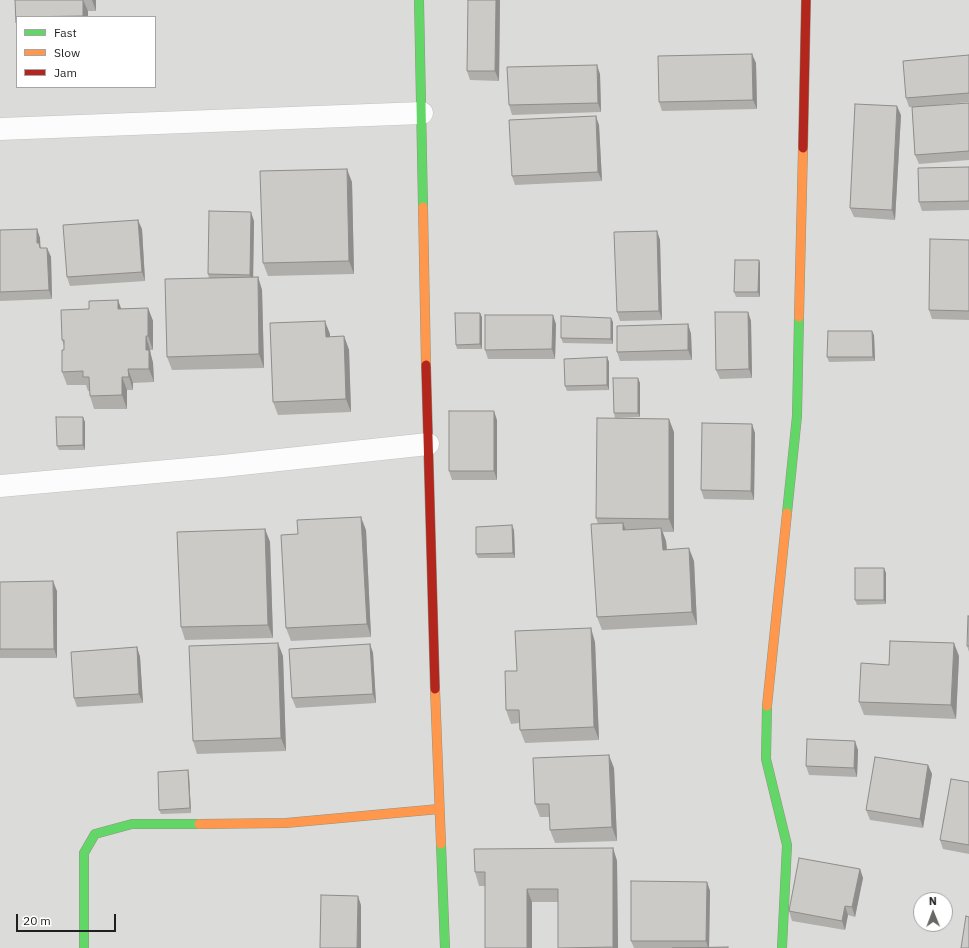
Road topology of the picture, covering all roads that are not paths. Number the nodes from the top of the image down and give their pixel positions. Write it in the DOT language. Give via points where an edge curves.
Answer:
graph roads {
  1 [pos="419,0"];
  2 [pos="806,0"];
  3 [pos="422,113"];
  4 [pos="0,129"];
  5 [pos="428,444"];
  6 [pos="0,486"];
  7 [pos="439,809"];
  8 [pos="84,948"];
  9 [pos="445,948"];
  10 [pos="782,948"];
  1 -- 3 [label="street"];
  2 -- 10 [label="street" via="797,416 767,714 766,759 787,845"];
  3 -- 4 [label="street"];
  3 -- 5 [label="street"];
  5 -- 6 [label="street"];
  5 -- 7 [label="street"];
  7 -- 8 [label="street" via="286,823 132,824 95,834 84,853"];
  7 -- 9 [label="street"];
}
